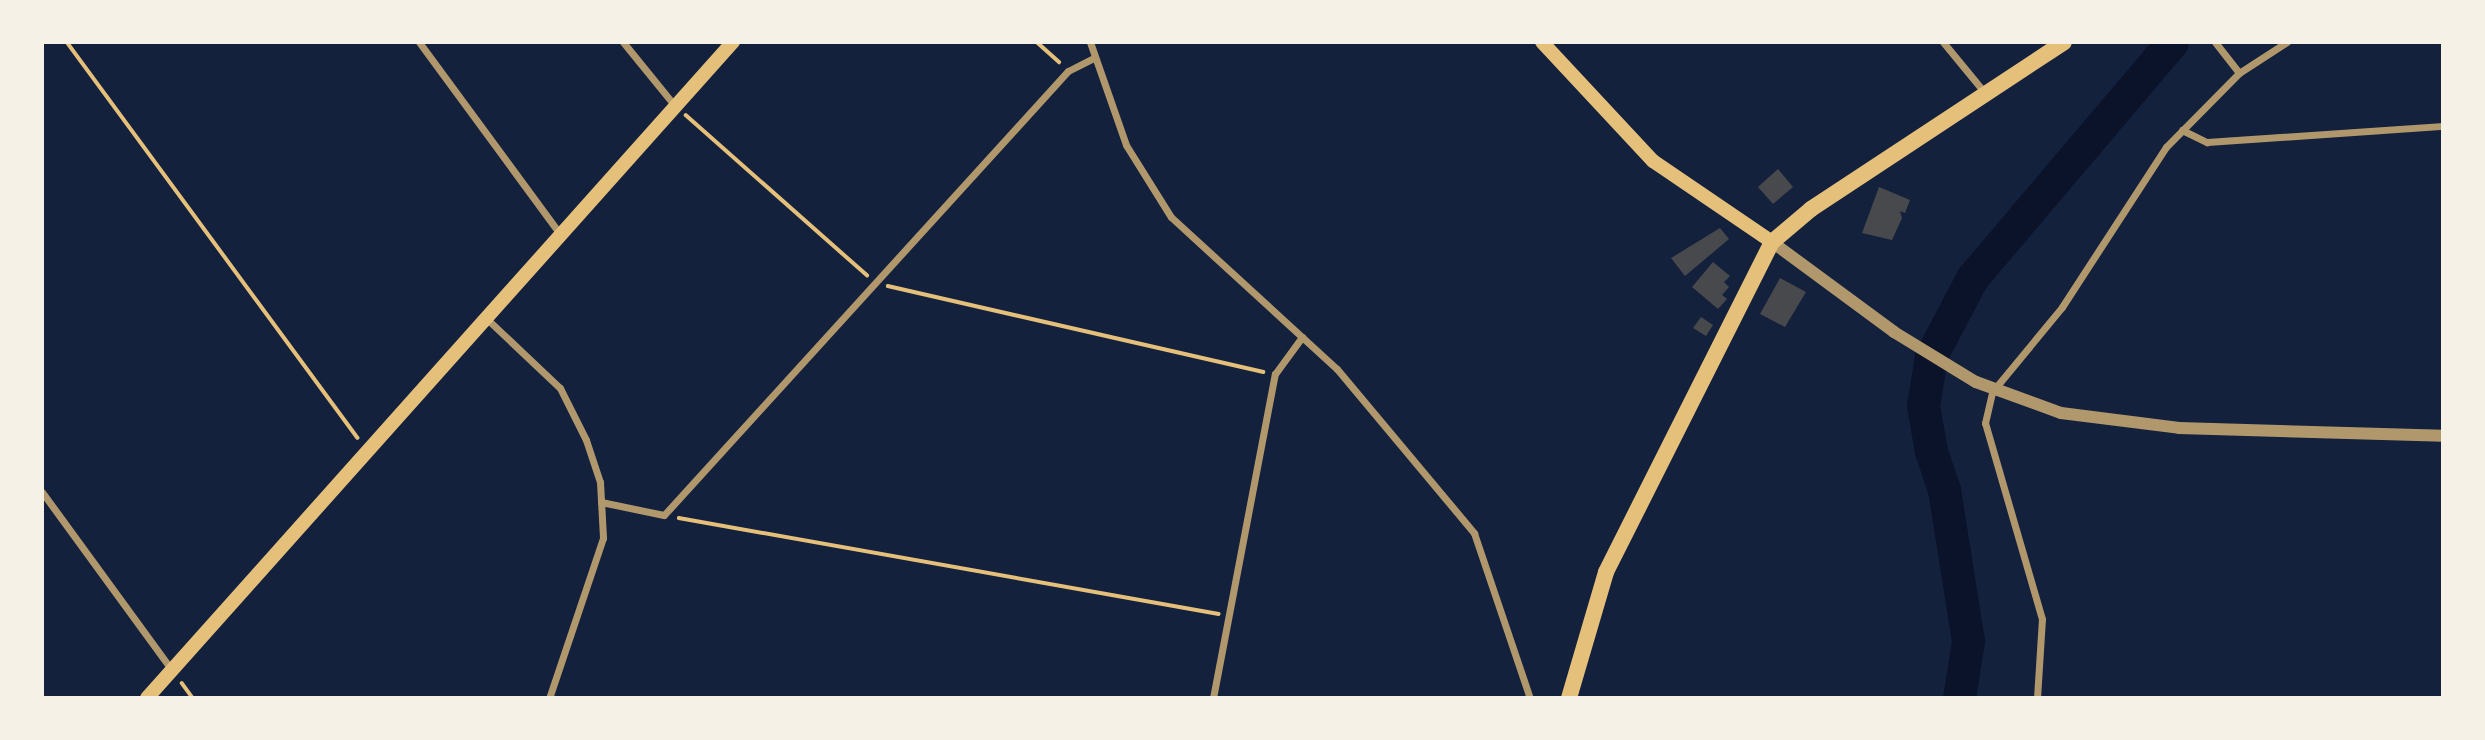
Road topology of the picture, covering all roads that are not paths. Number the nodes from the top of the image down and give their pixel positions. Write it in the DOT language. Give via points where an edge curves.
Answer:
graph roads {
  1 [pos="419,42"];
  2 [pos="623,42"];
  3 [pos="733,42"];
  4 [pos="1090,42"];
  5 [pos="1542,42"];
  6 [pos="1943,42"];
  7 [pos="2064,42"];
  8 [pos="2215,42"];
  9 [pos="2287,42"];
  10 [pos="1093,58"];
  11 [pos="2239,73"];
  12 [pos="1985,93"];
  13 [pos="675,106"];
  14 [pos="2443,126"];
  15 [pos="2182,130"];
  16 [pos="560,234"];
  17 [pos="1772,242"];
  18 [pos="487,319"];
  19 [pos="1302,337"];
  20 [pos="1992,391"];
  21 [pos="2443,436"];
  22 [pos="42,492"];
  23 [pos="601,502"];
  24 [pos="172,670"];
  25 [pos="147,698"];
  26 [pos="549,698"];
  27 [pos="1213,698"];
  28 [pos="1531,698"];
  29 [pos="1569,698"];
  30 [pos="2037,698"];
  1 -- 16 [label="street"];
  2 -- 13 [label="street"];
  3 -- 13 [label="main road"];
  4 -- 10 [label="street"];
  5 -- 17 [label="main road" via="1653,161"];
  6 -- 12 [label="street"];
  7 -- 12 [label="main road"];
  8 -- 11 [label="street"];
  9 -- 11 [label="street"];
  10 -- 19 [label="street" via="1126,145 1171,217"];
  10 -- 23 [label="street" via="1068,71 664,515"];
  11 -- 15 [label="street"];
  12 -- 17 [label="main road" via="1794,220"];
  13 -- 16 [label="main road"];
  14 -- 15 [label="street" via="2207,142"];
  15 -- 20 [label="street" via="2166,147 2062,307"];
  16 -- 18 [label="main road"];
  17 -- 20 [label="street" via="1894,332"];
  17 -- 29 [label="main road" via="1606,572"];
  18 -- 23 [label="street" via="561,388 586,440 600,482"];
  18 -- 24 [label="main road"];
  19 -- 27 [label="street" via="1275,374"];
  19 -- 28 [label="street" via="1405,446 1474,533"];
  20 -- 21 [label="street" via="2108,421 2207,430"];
  20 -- 30 [label="street" via="1986,423 2042,619"];
  22 -- 24 [label="street"];
  23 -- 26 [label="street" via="603,538"];
  24 -- 25 [label="main road"];
}
